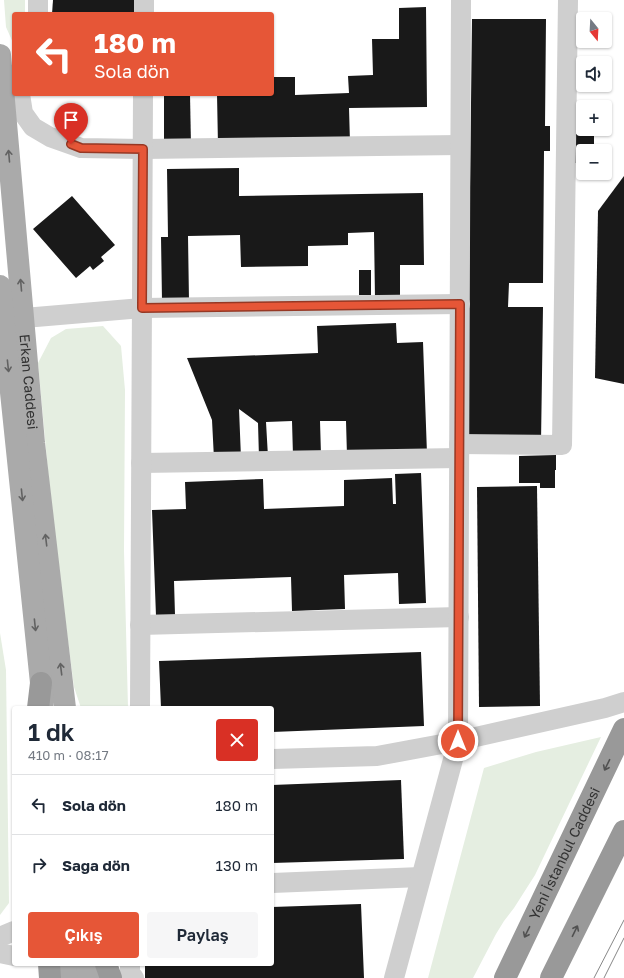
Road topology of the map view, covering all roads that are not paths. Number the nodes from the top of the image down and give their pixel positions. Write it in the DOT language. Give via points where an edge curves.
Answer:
graph roads {
  1 [pos="38,0"];
  2 [pos="144,0"];
  3 [pos="461,0"];
  4 [pos="568,0"];
  5 [pos="38,12"];
  6 [pos="144,12"];
  7 [pos="0,55"];
  8 [pos="20,96"];
  9 [pos="143,96"];
  10 [pos="460,145"];
  11 [pos="143,149"];
  12 [pos="0,286"];
  13 [pos="460,304"];
  14 [pos="142,308"];
  15 [pos="9,317"];
  16 [pos="459,451"];
  17 [pos="141,463"];
  18 [pos="459,617"];
  19 [pos="140,625"];
  20 [pos="41,683"];
  21 [pos="624,702"];
  22 [pos="38,706"];
  23 [pos="43,706"];
  24 [pos="65,706"];
  25 [pos="140,706"];
  26 [pos="624,729"];
  27 [pos="458,741"];
  28 [pos="274,759"];
  29 [pos="624,831"];
  30 [pos="421,877"];
  31 [pos="274,883"];
  32 [pos="12,931"];
  33 [pos="0,937"];
  34 [pos="0,954"];
  35 [pos="12,956"];
  36 [pos="58,966"];
  37 [pos="130,966"];
  38 [pos="84,972"];
  39 [pos="111,978"];
  40 [pos="134,978"];
  41 [pos="394,978"];
  42 [pos="505,978"];
  43 [pos="551,978"];
  1 -- 5 [label="street"];
  2 -- 6 [label="street"];
  3 -- 10 [label="street"];
  4 -- 16 [label="street" via="562,445"];
  15 -- 7 [label="main road, Erkan Caddesi, one-way"];
  8 -- 11 [label="street" via="23,113 33,127 50,137 81,148"];
  9 -- 11 [label="street"];
  10 -- 11 [label="street"];
  10 -- 13 [label="street"];
  11 -- 14 [label="street"];
  12 -- 15 [label="main road, Erkan Caddesi"];
  13 -- 14 [label="street"];
  13 -- 16 [label="street"];
  14 -- 15 [label="street"];
  14 -- 17 [label="street"];
  15 -- 20 [label="main road, Erkan Caddesi, one-way" via="17,444"];
  24 -- 15 [label="main road, Erkan Caddesi, one-way" via="34,443"];
  16 -- 17 [label="street"];
  16 -- 18 [label="street"];
  17 -- 19 [label="street"];
  18 -- 19 [label="street"];
  18 -- 27 [label="street"];
  19 -- 25 [label="street"];
  20 -- 22 [label="highway"];
  20 -- 23 [label="main road, Erkan Caddesi"];
  21 -- 27 [label="street"];
  26 -- 42 [label="highway, Yeni İstanbul Caddesi, one-way"];
  27 -- 28 [label="street" via="377,756"];
  27 -- 30 [label="street"];
  43 -- 29 [label="highway, one-way"];
  30 -- 31 [label="street"];
  30 -- 41 [label="street"];
  32 -- 33 [label="street"];
  34 -- 35 [label="street"];
  36 -- 38 [label="highway"];
  37 -- 40 [label="street" via="130,974"];
  38 -- 39 [label="highway"];
}
